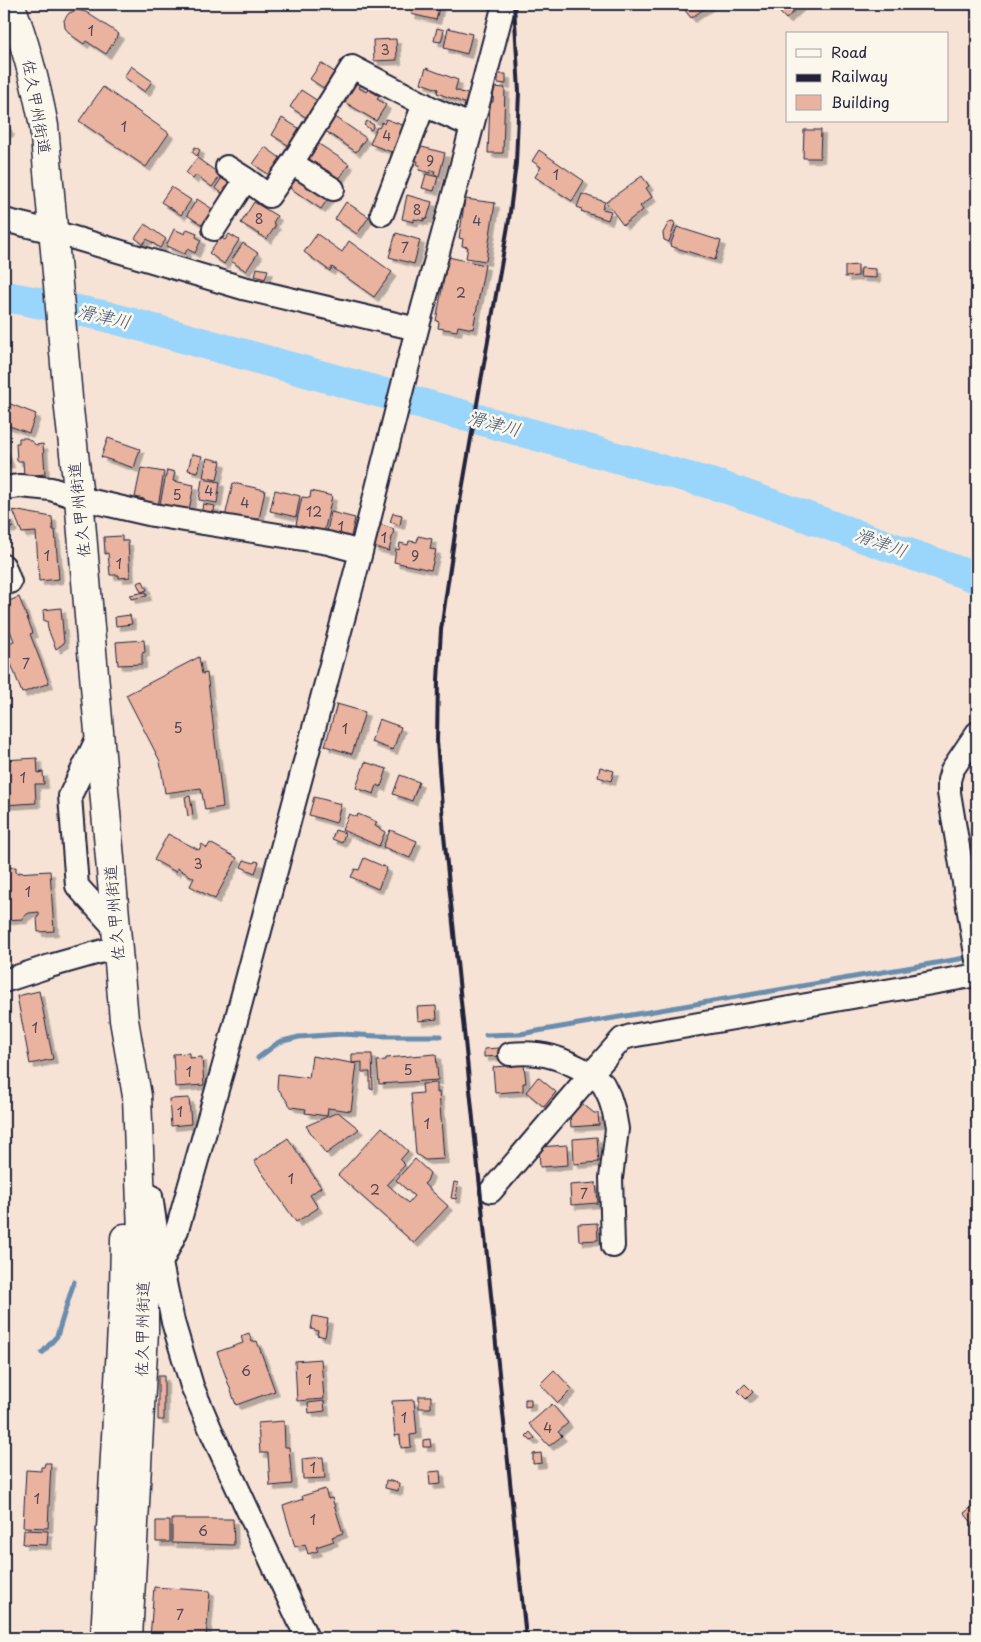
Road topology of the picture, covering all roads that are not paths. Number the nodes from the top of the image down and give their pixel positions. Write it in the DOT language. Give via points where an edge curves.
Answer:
graph roads {
  1 [pos="10,4"];
  2 [pos="504,4"];
  3 [pos="424,104"];
  4 [pos="472,126"];
  5 [pos="292,163"];
  6 [pos="227,167"];
  7 [pos="246,179"];
  8 [pos="333,189"];
  9 [pos="382,214"];
  10 [pos="5,219"];
  11 [pos="214,229"];
  12 [pos="54,236"];
  13 [pos="416,335"];
  14 [pos="4,488"];
  15 [pos="79,498"];
  16 [pos="361,552"];
  17 [pos="977,732"];
  18 [pos="116,938"];
  19 [pos="976,952"];
  20 [pos="977,975"];
  21 [pos="4,981"];
  22 [pos="124,1020"];
  23 [pos="510,1054"];
  24 [pos="591,1074"];
  25 [pos="137,1096"];
  26 [pos="491,1191"];
  27 [pos="125,1227"];
  28 [pos="613,1246"];
  29 [pos="161,1263"];
  30 [pos="144,1287"];
  31 [pos="192,1386"];
  32 [pos="105,1638"];
  33 [pos="128,1638"];
  34 [pos="306,1638"];
  1 -- 12 [label="main road, 佐久甲州街道" via="27,51 44,126"];
  2 -- 4 [label="street"];
  3 -- 4 [label="street"];
  3 -- 5 [label="street" via="352,67"];
  3 -- 9 [label="street"];
  4 -- 13 [label="street"];
  5 -- 7 [label="street" via="270,196"];
  5 -- 8 [label="street"];
  6 -- 7 [label="street"];
  7 -- 11 [label="street"];
  10 -- 12 [label="street"];
  12 -- 13 [label="street"];
  12 -- 15 [label="main road, 佐久甲州街道"];
  13 -- 16 [label="street"];
  14 -- 15 [label="street" via="51,489"];
  15 -- 16 [label="street" via="154,515 328,543"];
  15 -- 18 [label="main road, 佐久甲州街道"];
  16 -- 29 [label="street" via="201,1150 177,1230"];
  17 -- 19 [label="street" via="949,780"];
  18 -- 21 [label="street"];
  18 -- 22 [label="main road, 佐久甲州街道"];
  20 -- 24 [label="street" via="631,1036 622,1039"];
  22 -- 25 [label="main road, 佐久甲州街道"];
  22 -- 27 [label="main road, 佐久甲州街道" via="121,1099"];
  23 -- 24 [label="street" via="548,1055"];
  24 -- 26 [label="street"];
  24 -- 28 [label="street" via="603,1084 609,1096 617,1129 611,1178"];
  25 -- 29 [label="street"];
  25 -- 30 [label="main road, 佐久甲州街道"];
  27 -- 30 [label="street"];
  27 -- 32 [label="main road, 佐久甲州街道"];
  29 -- 31 [label="street" via="173,1322"];
  30 -- 31 [label="street" via="159,1327"];
  30 -- 33 [label="main road, 佐久甲州街道"];
  31 -- 34 [label="street"];
}
